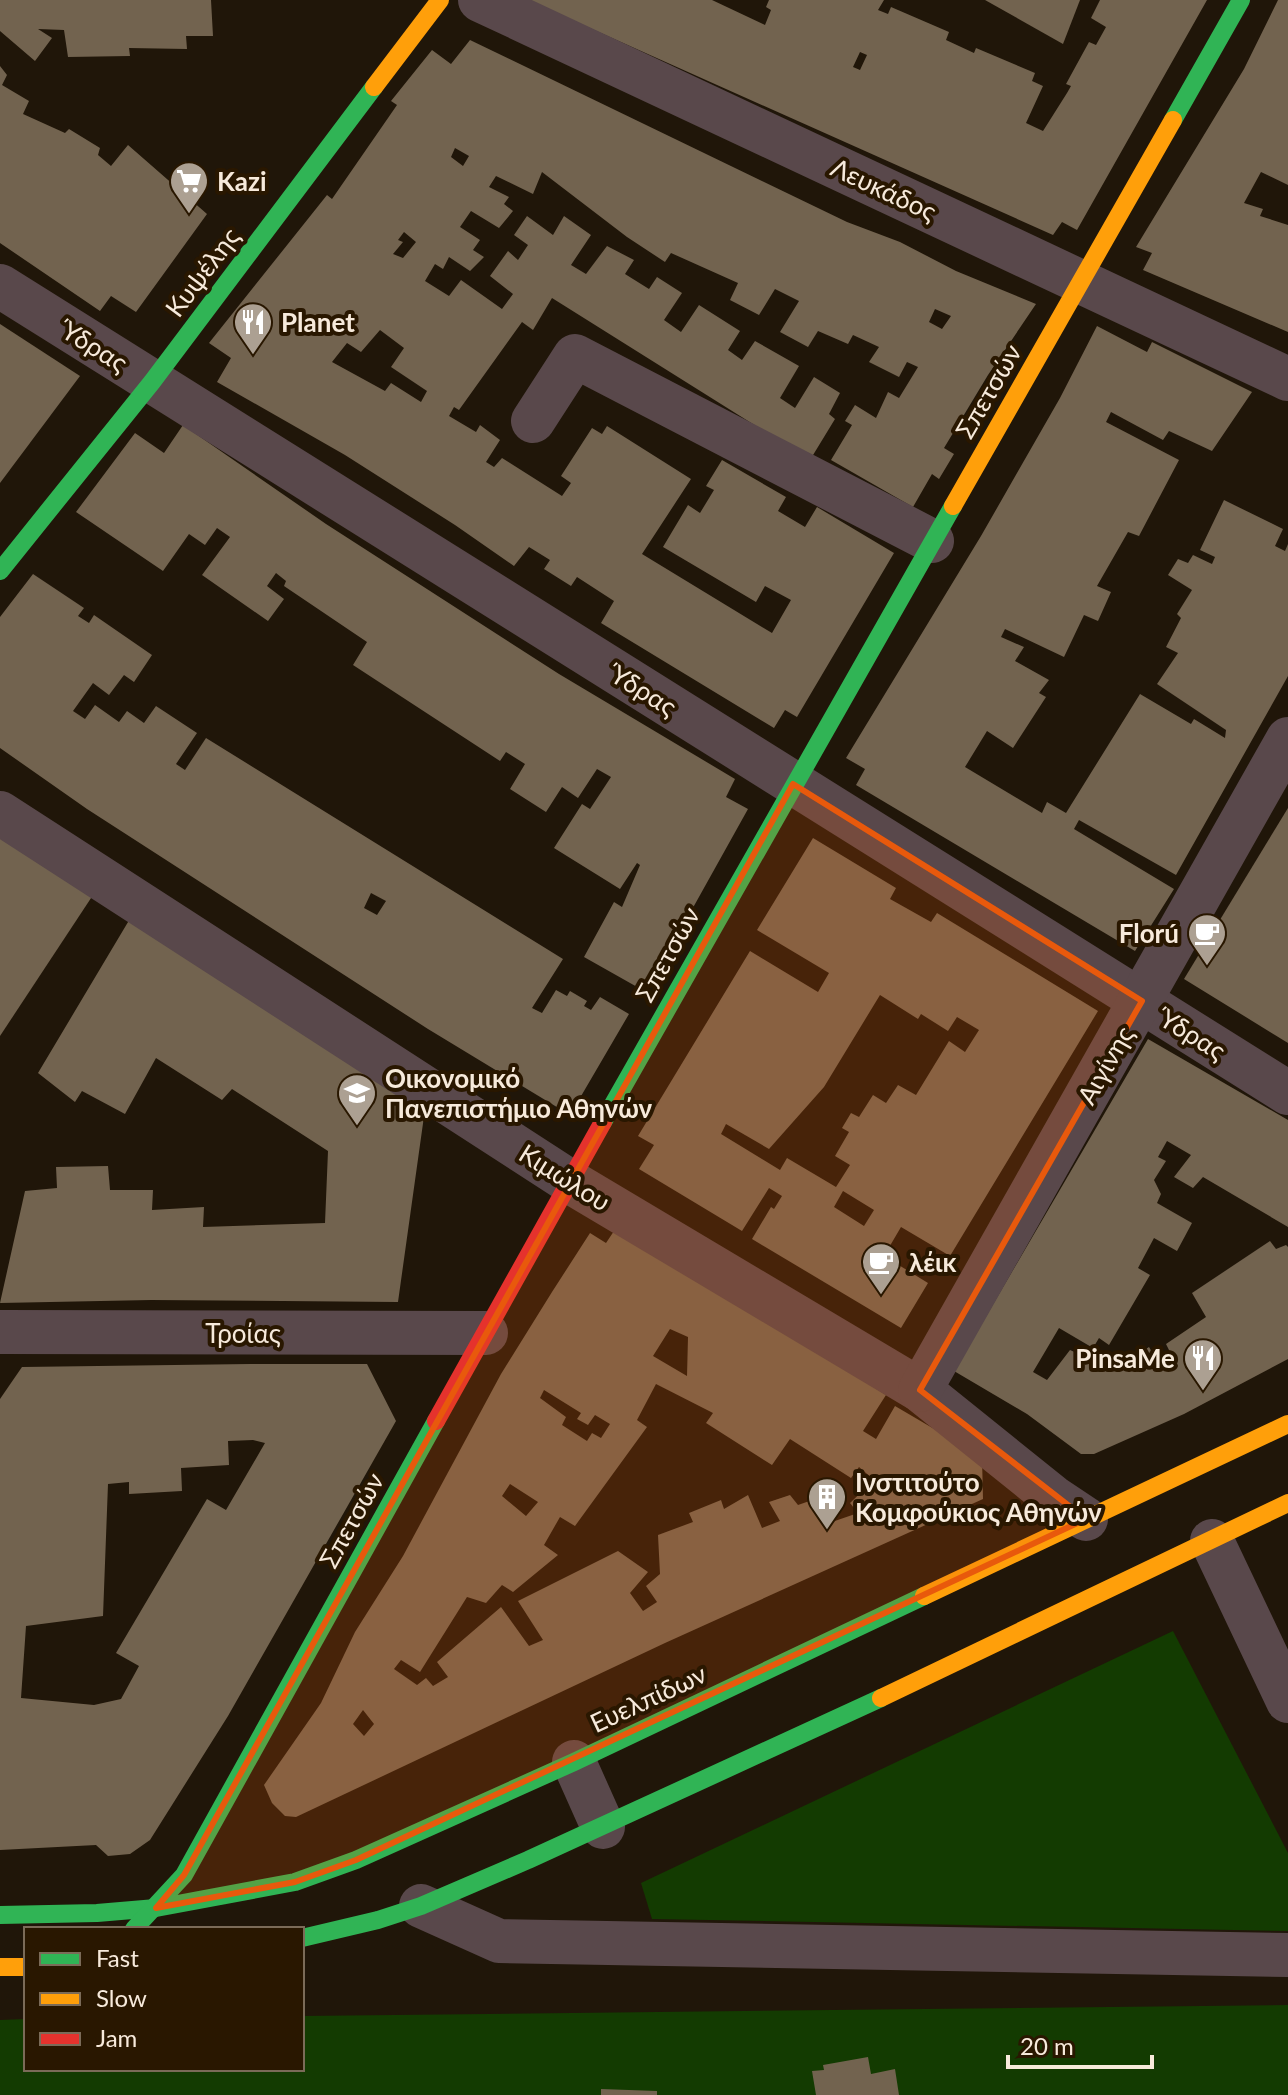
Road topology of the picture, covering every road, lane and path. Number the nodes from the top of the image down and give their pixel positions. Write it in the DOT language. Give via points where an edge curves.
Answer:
graph roads {
  1 [pos="440,0"];
  2 [pos="480,0"];
  3 [pos="1241,0"];
  4 [pos="1081,281"];
  5 [pos="0,286"];
  6 [pos="1288,379"];
  7 [pos="152,382"];
  8 [pos="533,421"];
  9 [pos="932,541"];
  10 [pos="0,571"];
  11 [pos="1288,739"];
  12 [pos="793,784"];
  13 [pos="0,813"];
  14 [pos="1142,1001"];
  15 [pos="1288,1093"];
  16 [pos="569,1181"];
  17 [pos="0,1332"];
  18 [pos="486,1333"];
  19 [pos="920,1390"];
  20 [pos="1288,1424"];
  21 [pos="1288,1503"];
  22 [pos="1086,1519"];
  23 [pos="1212,1541"];
  24 [pos="1288,1701"];
  25 [pos="574,1762"];
  26 [pos="603,1827"];
  27 [pos="421,1906"];
  28 [pos="156,1908"];
  29 [pos="0,1915"];
  30 [pos="136,1927"];
  31 [pos="304,1938"];
  32 [pos="1288,1955"];
  33 [pos="0,1967"];
  34 [pos="24,1967"];
  1 -- 7 [label="street, Κυψέλης"];
  2 -- 4 [label="street, Λευκάδος"];
  3 -- 4 [label="street, Σπετσών"];
  4 -- 6 [label="street, Λευκάδος"];
  4 -- 9 [label="street, Σπετσών"];
  5 -- 7 [label="street, Ύδρας"];
  7 -- 10 [label="street, Κυψέλης"];
  7 -- 12 [label="street, Ύδρας"];
  8 -- 9 [label="street" via="575,356"];
  9 -- 12 [label="street, Σπετσών"];
  11 -- 14 [label="street, Αιγίνης"];
  12 -- 14 [label="street, Ύδρας"];
  12 -- 16 [label="street, Σπετσών"];
  13 -- 16 [label="street, Κιμώλου"];
  14 -- 15 [label="street, Ύδρας"];
  14 -- 19 [label="street, Αιγίνης"];
  16 -- 18 [label="street, Σπετσών"];
  16 -- 19 [label="street, Κιμώλου"];
  17 -- 18 [label="street, Τροίας"];
  18 -- 28 [label="street, Σπετσών" via="184,1875"];
  19 -- 22 [label="street, Κιμώλου"];
  20 -- 22 [label="street, Ευελπίδων"];
  21 -- 23 [label="street"];
  22 -- 25 [label="street, Ευελπίδων"];
  23 -- 24 [label="street"];
  23 -- 26 [label="street"];
  25 -- 26 [label="street"];
  25 -- 28 [label="street, Ευελπίδων" via="424,1831 295,1882"];
  26 -- 27 [label="street"];
  27 -- 31 [label="street"];
  27 -- 32 [label="street" via="499,1941"];
  28 -- 29 [label="street, Ευελπίδων"];
  28 -- 30 [label="street, Σπετσών"];
  33 -- 34 [label="street"];
}
